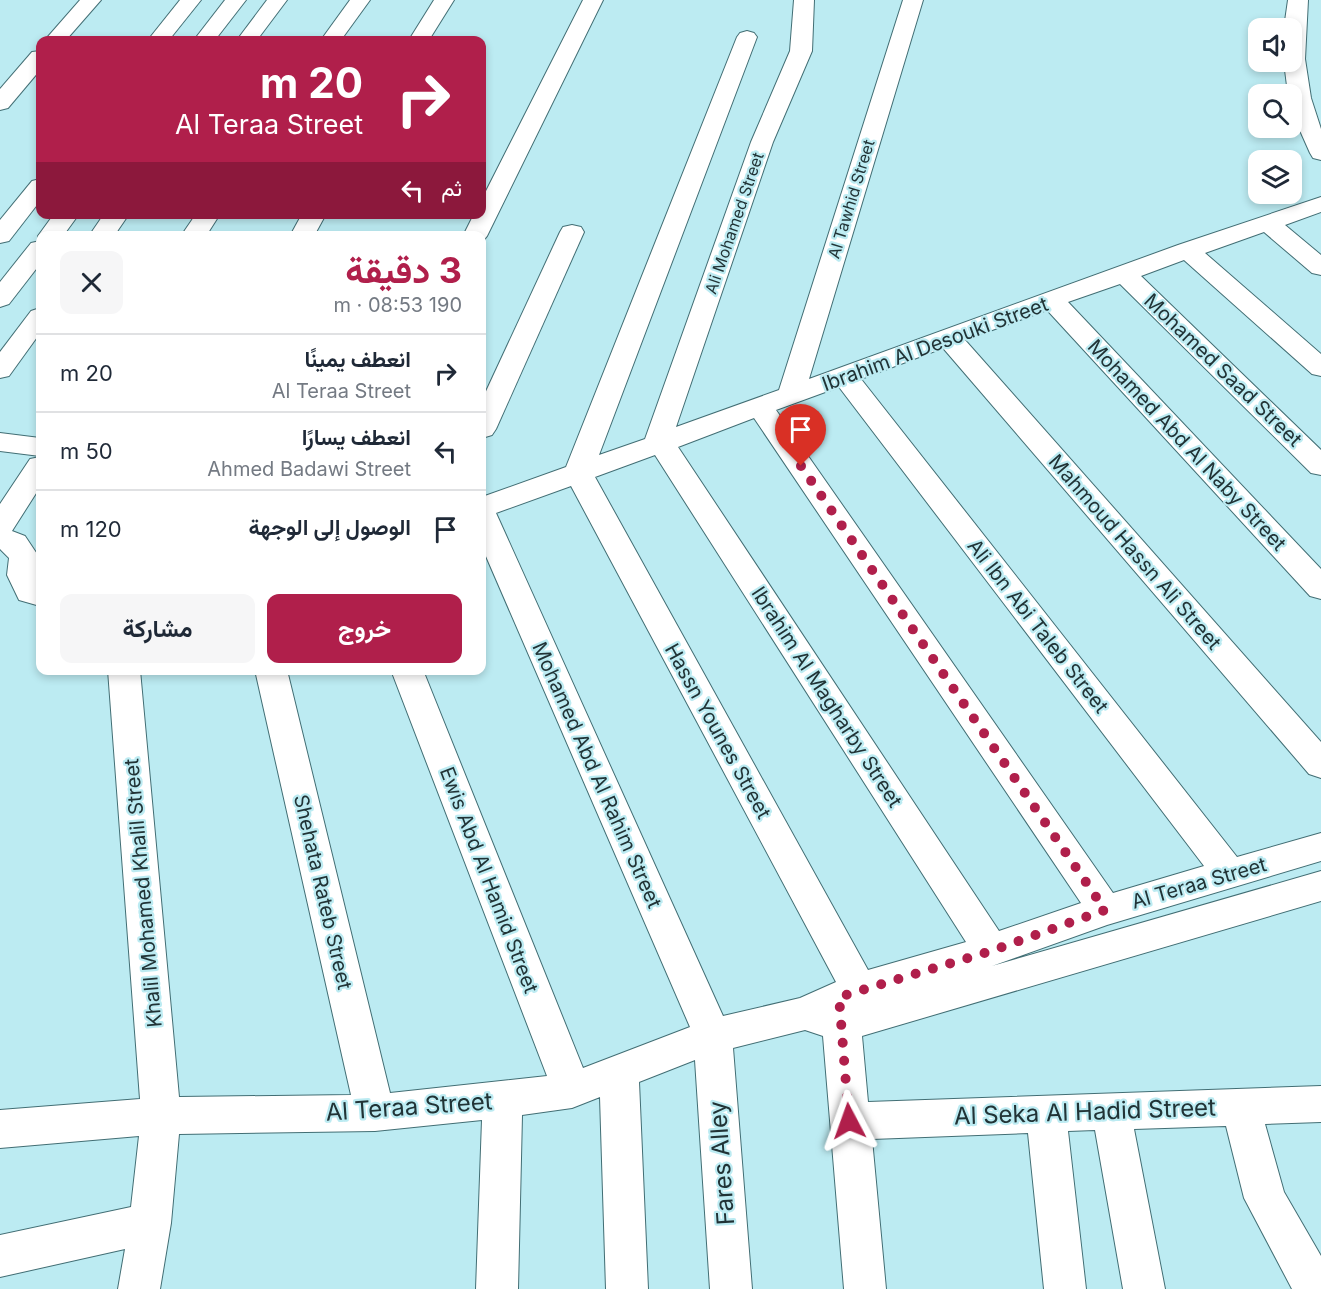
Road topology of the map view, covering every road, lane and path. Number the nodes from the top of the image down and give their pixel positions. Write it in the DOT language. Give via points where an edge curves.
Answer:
graph roads {
  1 [pos="91,0"];
  2 [pos="191,0"];
  3 [pos="236,0"];
  4 [pos="278,0"];
  5 [pos="360,0"];
  6 [pos="444,0"];
  7 [pos="593,0"];
  8 [pos="804,0"];
  9 [pos="912,0"];
  10 [pos="1298,0"];
  11 [pos="59,36"];
  12 [pos="161,36"];
  13 [pos="207,36"];
  14 [pos="250,36"];
  15 [pos="334,36"];
  16 [pos="422,36"];
  17 [pos="747,37"];
  18 [pos="36,62"];
  19 [pos="0,103"];
  20 [pos="1321,153"];
  21 [pos="36,191"];
  22 [pos="1321,204"];
  23 [pos="486,214"];
  24 [pos="63,219"];
  25 [pos="1267,222"];
  26 [pos="54,231"];
  27 [pos="572,232"];
  28 [pos="0,236"];
  29 [pos="1187,250"];
  30 [pos="36,253"];
  31 [pos="1321,268"];
  32 [pos="1124,274"];
  33 [pos="0,299"];
  34 [pos="1053,301"];
  35 [pos="36,321"];
  36 [pos="949,339"];
  37 [pos="1321,368"];
  38 [pos="0,370"];
  39 [pos="845,377"];
  40 [pos="790,397"];
  41 [pos="761,408"];
  42 [pos="486,420"];
  43 [pos="0,442"];
  44 [pos="659,445"];
  45 [pos="36,446"];
  46 [pos="1321,466"];
  47 [pos="36,472"];
  48 [pos="578,473"];
  49 [pos="486,506"];
  50 [pos="486,523"];
  51 [pos="0,526"];
  52 [pos="0,538"];
  53 [pos="1321,588"];
  54 [pos="36,594"];
  55 [pos="124,675"];
  56 [pos="272,675"];
  57 [pos="409,675"];
  58 [pos="1321,765"];
  59 [pos="1321,847"];
  60 [pos="1231,875"];
  61 [pos="1321,886"];
  62 [pos="1105,910"];
  63 [pos="991,951"];
  64 [pos="836,1006"];
  65 [pos="713,1036"];
  66 [pos="619,1071"];
  67 [pos="572,1090"];
  68 [pos="503,1100"];
  69 [pos="1321,1104"];
  70 [pos="1241,1107"];
  71 [pos="1112,1111"];
  72 [pos="375,1113"];
  73 [pos="1046,1113"];
  74 [pos="161,1116"];
  75 [pos="849,1121"];
  76 [pos="0,1129"];
  77 [pos="150,1222"];
  78 [pos="0,1256"];
  79 [pos="139,1289"];
  80 [pos="497,1289"];
  81 [pos="627,1289"];
  82 [pos="731,1289"];
  83 [pos="865,1289"];
  84 [pos="1065,1289"];
  85 [pos="1144,1289"];
  86 [pos="1313,1289"];
  1 -- 11 [label="street"];
  2 -- 12 [label="street"];
  3 -- 13 [label="street"];
  4 -- 14 [label="street"];
  5 -- 15 [label="street"];
  6 -- 16 [label="street"];
  7 -- 23 [label="street"];
  8 -- 44 [label="street, Ali Mohamed Street" via="801,51 762,142"];
  9 -- 40 [label="street, Al Tawhid Street"];
  10 -- 20 [label="street" via="1292,53 1299,96"];
  17 -- 48 [label="street"];
  18 -- 19 [label="street"];
  21 -- 28 [label="street"];
  22 -- 25 [label="street, Ibrahim Al Desouki Street"];
  24 -- 26 [label="street"];
  25 -- 29 [label="street, Ibrahim Al Desouki Street"];
  25 -- 31 [label="street"];
  27 -- 42 [label="street"];
  29 -- 32 [label="street, Ibrahim Al Desouki Street"];
  29 -- 37 [label="street"];
  30 -- 33 [label="street"];
  32 -- 34 [label="street, Ibrahim Al Desouki Street"];
  32 -- 46 [label="street, Mohamed Saad Street"];
  34 -- 36 [label="street, Ibrahim Al Desouki Street"];
  34 -- 53 [label="street, Mohamed Abd Al Naby Street"];
  35 -- 38 [label="street"];
  36 -- 39 [label="street, Ibrahim Al Desouki Street"];
  36 -- 58 [label="street, Mahmoud Hassn Ali Street"];
  39 -- 40 [label="street, Ibrahim Al Desouki Street"];
  39 -- 60 [label="street, Ali Ibn Abi Taleb Street"];
  40 -- 41 [label="street, Ibrahim Al Desouki Street"];
  41 -- 44 [label="street, Ibrahim Al Desouki Street"];
  41 -- 62 [label="street"];
  43 -- 45 [label="street"];
  44 -- 48 [label="street, Ibrahim Al Desouki Street"];
  44 -- 63 [label="street, Ibrahim Al Magharby Street"];
  47 -- 51 [label="street"];
  48 -- 49 [label="street, Ibrahim Al Desouki Street"];
  48 -- 64 [label="street, Hassn Younes Street"];
  50 -- 65 [label="street, Mohamed Abd Al Rahim Street"];
  52 -- 54 [label="street" via="14,543 24,558 22,575 30,592"];
  55 -- 74 [label="street, Khalil Mohamed Khalil Street"];
  56 -- 72 [label="street, Shehata Rateb Street"];
  57 -- 67 [label="street, Ewis Abd Al Hamid Street"];
  59 -- 60 [label="street, Al Teraa Street"];
  60 -- 62 [label="street, Al Teraa Street"];
  61 -- 64 [label="street, Al Teraa Street"];
  62 -- 63 [label="street, Al Teraa Street"];
  63 -- 64 [label="street, Al Teraa Street"];
  64 -- 65 [label="street, Al Teraa Street"];
  64 -- 75 [label="street"];
  65 -- 66 [label="street, Al Teraa Street"];
  65 -- 82 [label="street, Fares Alley"];
  66 -- 67 [label="street, Al Teraa Street"];
  66 -- 81 [label="street"];
  67 -- 68 [label="street, Al Teraa Street"];
  68 -- 72 [label="street, Al Teraa Street"];
  68 -- 80 [label="street"];
  69 -- 70 [label="street, Al Seka Al Hadid Street"];
  70 -- 71 [label="street, Al Seka Al Hadid Street"];
  70 -- 86 [label="street" via="1265,1198"];
  71 -- 73 [label="street, Al Seka Al Hadid Street"];
  71 -- 85 [label="street"];
  72 -- 74 [label="street, Al Teraa Street"];
  73 -- 75 [label="street, Al Seka Al Hadid Street"];
  73 -- 84 [label="street"];
  74 -- 76 [label="street, Al Teraa Street"];
  74 -- 77 [label="street, Khalil Mohamed Khalil Street"];
  75 -- 83 [label="street"];
  77 -- 78 [label="street"];
  77 -- 79 [label="street, Khalil Mohamed Khalil Street"];
}
